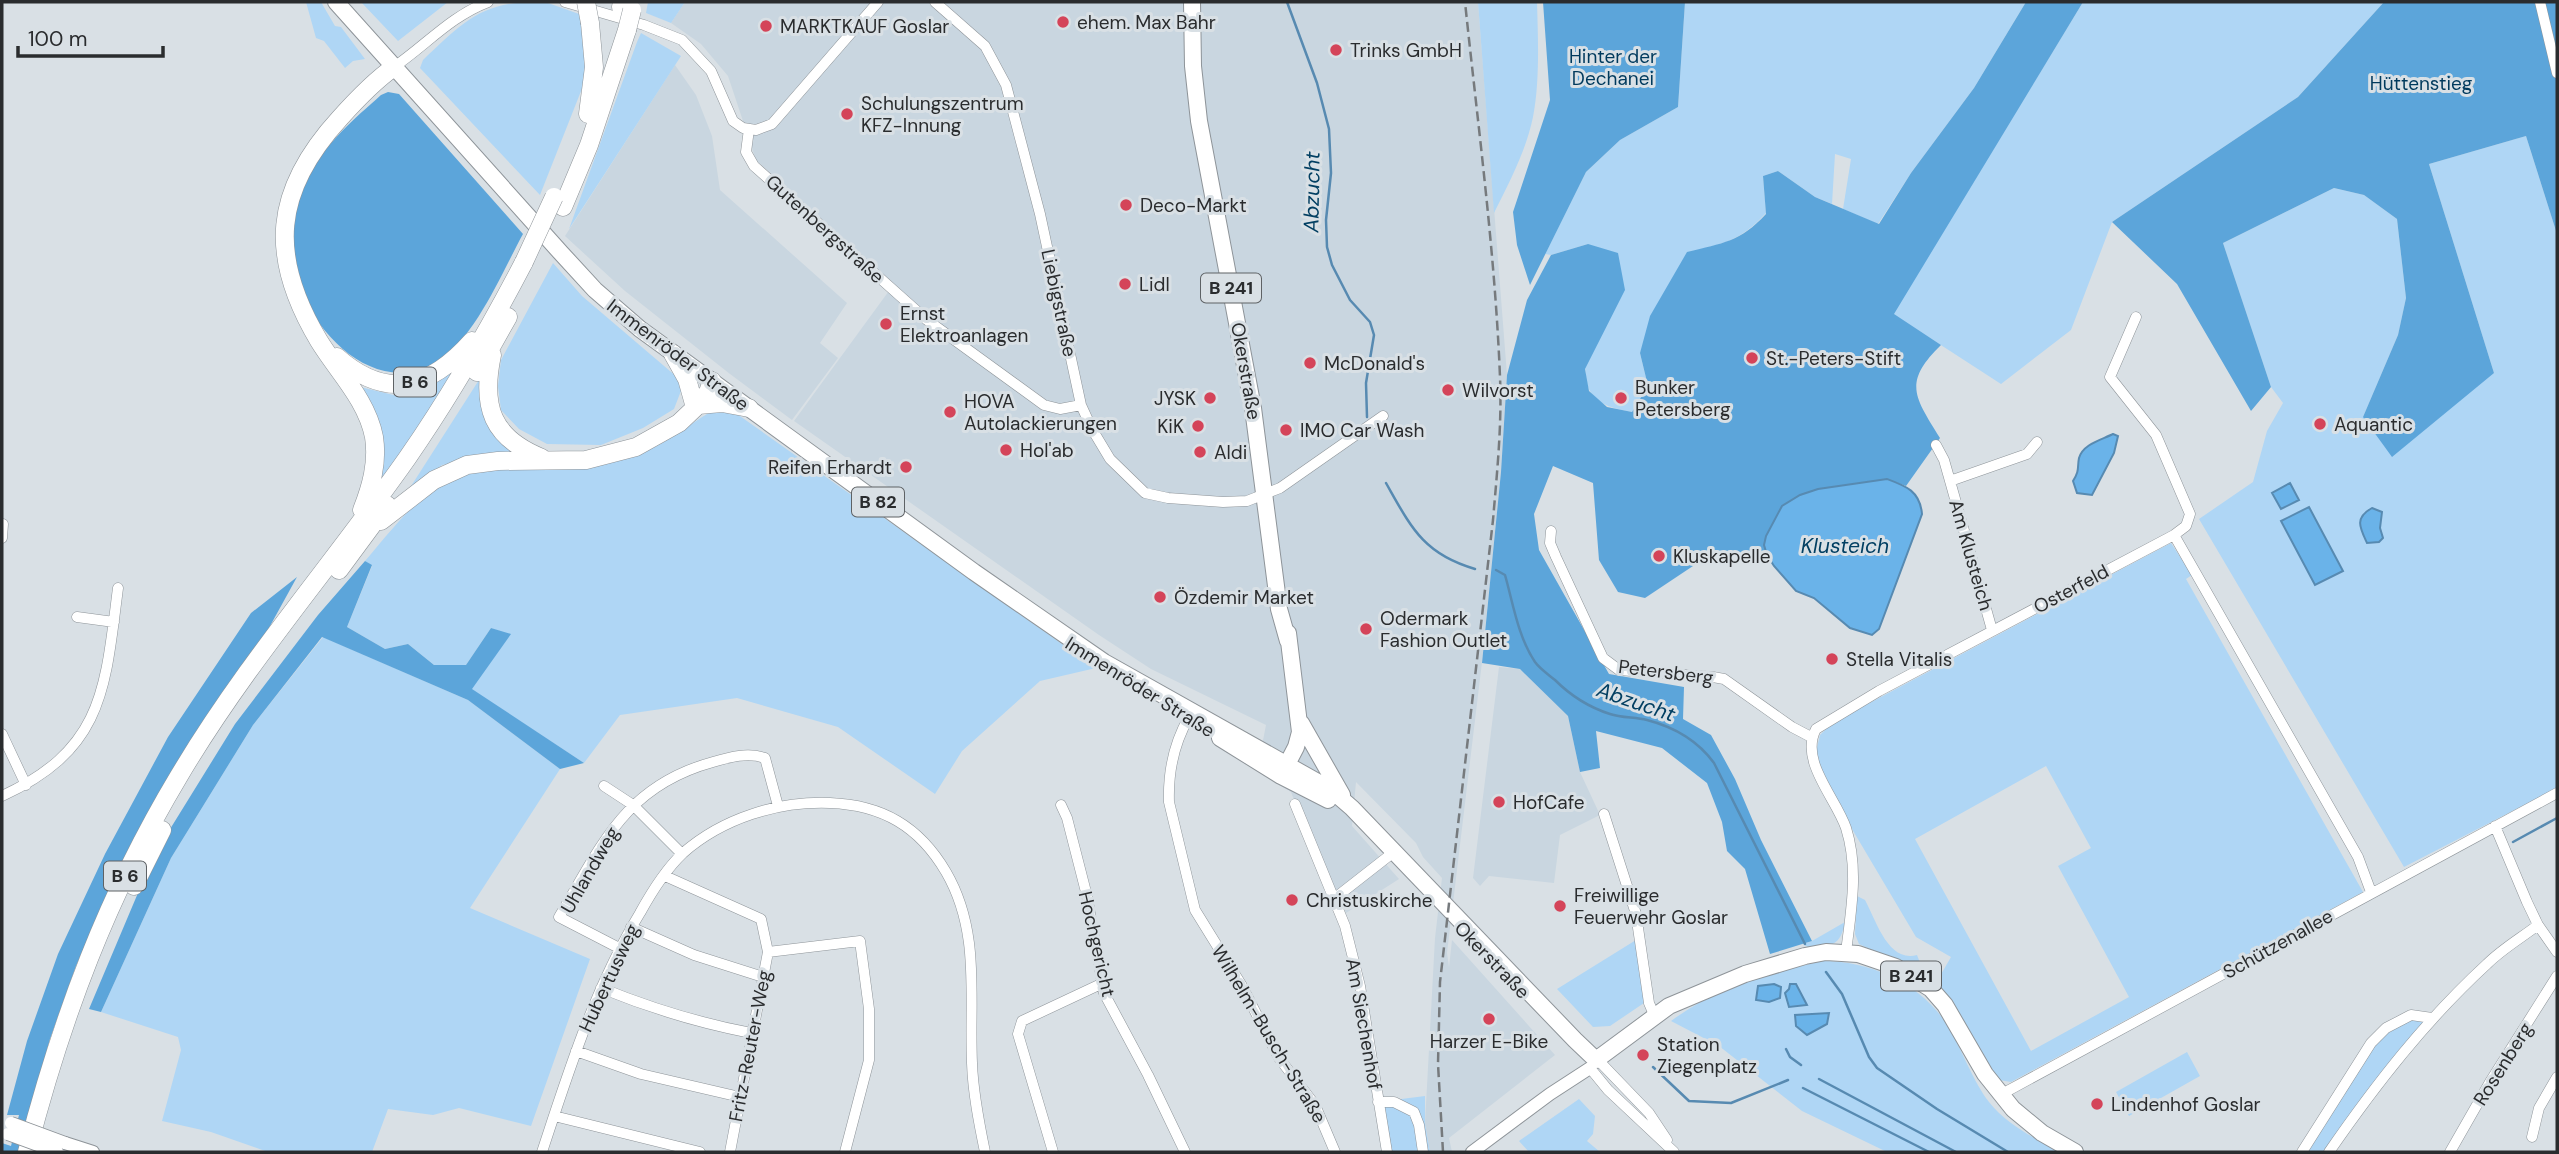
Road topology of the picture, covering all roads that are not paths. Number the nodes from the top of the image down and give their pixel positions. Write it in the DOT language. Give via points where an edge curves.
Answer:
graph roads {
  1 [pos="336,2"];
  2 [pos="488,2"];
  3 [pos="565,2"];
  4 [pos="586,2"];
  5 [pos="877,2"];
  6 [pos="935,2"];
  7 [pos="1192,2"];
  8 [pos="2539,2"];
  9 [pos="628,5"];
  10 [pos="622,28"];
  11 [pos="396,69"];
  12 [pos="2557,72"];
  13 [pos="587,114"];
  14 [pos="749,129"];
  15 [pos="558,202"];
  16 [pos="528,266"];
  17 [pos="498,312"];
  18 [pos="2136,317"];
  19 [pos="319,341"];
  20 [pos="495,341"];
  21 [pos="673,354"];
  22 [pos="712,381"];
  23 [pos="1081,404"];
  24 [pos="693,408"];
  25 [pos="749,408"];
  26 [pos="1383,416"];
  27 [pos="2037,442"];
  28 [pos="1936,445"];
  29 [pos="546,459"];
  30 [pos="1950,481"];
  31 [pos="1265,496"];
  32 [pos="3,524"];
  33 [pos="363,529"];
  34 [pos="1551,531"];
  35 [pos="2174,535"];
  36 [pos="2,538"];
  37 [pos="974,572"];
  38 [pos="118,588"];
  39 [pos="78,617"];
  40 [pos="114,622"];
  41 [pos="1992,630"];
  42 [pos="1189,717"];
  43 [pos="1299,720"];
  44 [pos="2,734"];
  45 [pos="1811,737"];
  46 [pos="1284,771"];
  47 [pos="26,785"];
  48 [pos="604,786"];
  49 [pos="2557,793"];
  50 [pos="2,796"];
  51 [pos="1347,803"];
  52 [pos="1295,804"];
  53 [pos="633,805"];
  54 [pos="1061,805"];
  55 [pos="778,806"];
  56 [pos="1604,814"];
  57 [pos="2495,826"];
  58 [pos="682,854"];
  59 [pos="1390,855"];
  60 [pos="664,876"];
  61 [pos="1415,877"];
  62 [pos="2371,892"];
  63 [pos="1335,898"];
  64 [pos="2538,925"];
  65 [pos="631,927"];
  66 [pos="619,948"];
  67 [pos="768,952"];
  68 [pos="2557,952"];
  69 [pos="1852,953"];
  70 [pos="2557,976"];
  71 [pos="763,977"];
  72 [pos="1103,983"];
  73 [pos="600,988"];
  74 [pos="1655,1017"];
  75 [pos="2432,1018"];
  76 [pos="751,1033"];
  77 [pos="576,1051"];
  78 [pos="1593,1063"];
  79 [pos="2557,1077"];
  80 [pos="2000,1095"];
  81 [pos="740,1097"];
  82 [pos="1378,1102"];
  83 [pos="554,1116"];
  84 [pos="6,1126"];
  85 [pos="2532,1137"];
  86 [pos="61,1148"];
  87 [pos="27,1152"];
  88 [pos="38,1152"];
  89 [pos="93,1152"];
  90 [pos="542,1152"];
  91 [pos="699,1152"];
  92 [pos="730,1152"];
  93 [pos="845,1152"];
  94 [pos="985,1152"];
  95 [pos="1053,1152"];
  96 [pos="1185,1152"];
  97 [pos="1335,1152"];
  98 [pos="1387,1152"];
  99 [pos="1423,1152"];
  100 [pos="1472,1152"];
  101 [pos="1675,1152"];
  102 [pos="2075,1152"];
  103 [pos="2302,1152"];
  104 [pos="2329,1152"];
  105 [pos="2450,1152"];
  1 -- 11 [label="main road, Immenröder Straße / B 82"];
  2 -- 11 [label="street" via="463,13"];
  3 -- 14 [label="street" via="682,40 711,71 733,121"];
  4 -- 13 [label="highway, bridge" via="593,67"];
  5 -- 14 [label="street" via="772,124"];
  6 -- 23 [label="street, Liebigstraße" via="985,46 1006,85 1040,214"];
  7 -- 31 [label="main road, Okerstraße / B 241" via="1199,121 1248,378"];
  8 -- 12 [label="street"];
  9 -- 10 [label="highway, B 6"];
  10 -- 13 [label="highway, B 6"];
  10 -- 15 [label="highway, B 6" via="603,105"];
  11 -- 19 [label="highway, B 6" via="366,88 317,144 291,192 286,212 287,271 294,295"];
  11 -- 21 [label="main road, Immenröder Straße / B 82" via="595,290"];
  13 -- 15 [label="highway, B 6"];
  14 -- 23 [label="street, Gutenbergstraße" via="746,152 754,166 928,320 1044,405 1060,409"];
  15 -- 16 [label="highway, B 6, bridge"];
  16 -- 17 [label="highway, B 6"];
  16 -- 20 [label="highway, B 6"];
  17 -- 19 [label="highway, B 6" via="441,371 412,383 385,383 361,375"];
  17 -- 33 [label="highway, B 6"];
  18 -- 35 [label="street" via="2110,377 2156,436 2190,514 2186,526"];
  19 -- 33 [label="highway, B 6" via="362,405 374,437 374,471"];
  20 -- 29 [label="highway" via="487,386 490,411 498,428 513,442"];
  20 -- 33 [label="highway, B 6" via="455,408"];
  21 -- 22 [label="main road, Immenröder Straße / B 82"];
  21 -- 24 [label="highway" via="687,379"];
  22 -- 24 [label="highway"];
  22 -- 25 [label="main road, Immenröder Straße / B 82"];
  23 -- 31 [label="street, Liebigstraße" via="1110,459 1145,493 1223,502"];
  24 -- 25 [label="highway" via="722,403"];
  24 -- 29 [label="highway" via="666,432 636,447 586,460"];
  25 -- 37 [label="main road, Immenröder Straße / B 82"];
  26 -- 31 [label="street"];
  27 -- 30 [label="street, Am Klusteich" via="2027,454"];
  28 -- 30 [label="street, Am Klusteich"];
  29 -- 33 [label="highway" via="457,468"];
  30 -- 41 [label="street, Am Klusteich"];
  31 -- 43 [label="main road, Okerstraße / B 82"];
  32 -- 36 [label="street"];
  33 -- 87 [label="highway, B 6" via="211,725 136,852 64,1022"];
  33 -- 88 [label="highway, B 6" via="221,731 166,823 94,974"];
  34 -- 45 [label="street, Petersberg" via="1550,543 1607,663 1619,670 1724,679"];
  35 -- 41 [label="street, Osterfeld"];
  35 -- 62 [label="street" via="2358,858"];
  37 -- 42 [label="main road, Immenröder Straße / B 82" via="1102,665"];
  37 -- 46 [label="main road, Immenröder Straße / B 82" via="1124,675"];
  38 -- 40 [label="street"];
  39 -- 40 [label="street"];
  40 -- 47 [label="street" via="104,686 88,724 69,752"];
  41 -- 45 [label="street, Osterfeld" via="1824,722"];
  42 -- 46 [label="main road, Immenröder Straße / B 82"];
  42 -- 97 [label="street, Wilhelm-Busch-Straße" via="1177,738 1168,790 1189,891 1203,925 1242,986 1279,1058 1314,1105"];
  43 -- 46 [label="main road, Okerstraße / B 82"];
  43 -- 51 [label="main road, B 82"];
  44 -- 47 [label="street"];
  45 -- 69 [label="street" via="1814,762 1845,825 1853,853"];
  46 -- 51 [label="main road, B 82" via="1330,789"];
  46 -- 59 [label="main road, Okerstraße / B 82" via="1338,808"];
  47 -- 50 [label="street"];
  48 -- 53 [label="street"];
  49 -- 57 [label="street, Schützenallee"];
  51 -- 61 [label="main road, Okerstraße / B 82"];
  52 -- 63 [label="street, Am Siechenhof"];
  53 -- 55 [label="street, Uhlandweg" via="661,782 691,768 733,756 756,755 765,758"];
  53 -- 58 [label="street, Uhlandweg"];
  53 -- 66 [label="street, Uhlandweg" via="611,831 559,917"];
  54 -- 72 [label="street, Hochgericht" via="1087,896"];
  55 -- 58 [label="street, Hubertusweg" via="736,820"];
  55 -- 94 [label="street, Hubertusweg" via="849,804 875,811 917,833 946,873 958,897 972,954 972,1062"];
  56 -- 74 [label="street" via="1632,900"];
  57 -- 62 [label="street, Schützenallee"];
  57 -- 64 [label="street"];
  58 -- 60 [label="street, Hubertusweg"];
  59 -- 61 [label="main road, Okerstraße / B 82"];
  59 -- 63 [label="street"];
  60 -- 65 [label="street, Hubertusweg"];
  60 -- 67 [label="street" via="761,919"];
  61 -- 78 [label="main road, Okerstraße"];
  62 -- 80 [label="street, Schützenallee"];
  63 -- 82 [label="street, Am Siechenhof" via="1360,986"];
  64 -- 68 [label="street"];
  64 -- 75 [label="street" via="2489,961"];
  65 -- 66 [label="street, Hubertusweg"];
  65 -- 71 [label="street" via="694,955"];
  66 -- 73 [label="street, Hubertusweg"];
  67 -- 71 [label="street, Fritz-Reuter-Weg"];
  67 -- 93 [label="street, Fritz-Reuter-Weg" via="860,941 869,1009 869,1060"];
  69 -- 74 [label="main road, B 241" via="1826,952 1786,960"];
  69 -- 80 [label="main road, B 241" via="1886,962 1931,989"];
  70 -- 105 [label="street, Rosenberg"];
  71 -- 76 [label="street, Fritz-Reuter-Weg"];
  72 -- 95 [label="street" via="1022,1021 1018,1034"];
  72 -- 96 [label="street, Hochgericht"];
  73 -- 76 [label="street" via="707,1025"];
  73 -- 77 [label="street, Hubertusweg"];
  74 -- 78 [label="main road, B 241" via="1621,1049"];
  75 -- 103 [label="street" via="2411,1015 2386,1028 2371,1043"];
  75 -- 104 [label="street" via="2375,1086"];
  76 -- 81 [label="street, Fritz-Reuter-Weg"];
  77 -- 81 [label="street" via="641,1074"];
  77 -- 83 [label="street, Hubertusweg"];
  78 -- 100 [label="street" via="1547,1091"];
  78 -- 101 [label="street, Okerstraße" via="1649,1114"];
  79 -- 85 [label="street" via="2539,1108"];
  80 -- 102 [label="main road, B 241" via="2032,1126"];
  81 -- 92 [label="street, Fritz-Reuter-Weg"];
  82 -- 98 [label="street, Am Siechenhof"];
  82 -- 99 [label="street" via="1394,1102 1414,1112"];
  83 -- 90 [label="street, Hubertusweg"];
  83 -- 91 [label="street"];
  84 -- 86 [label="street, bridge"];
  86 -- 89 [label="street"];
}
